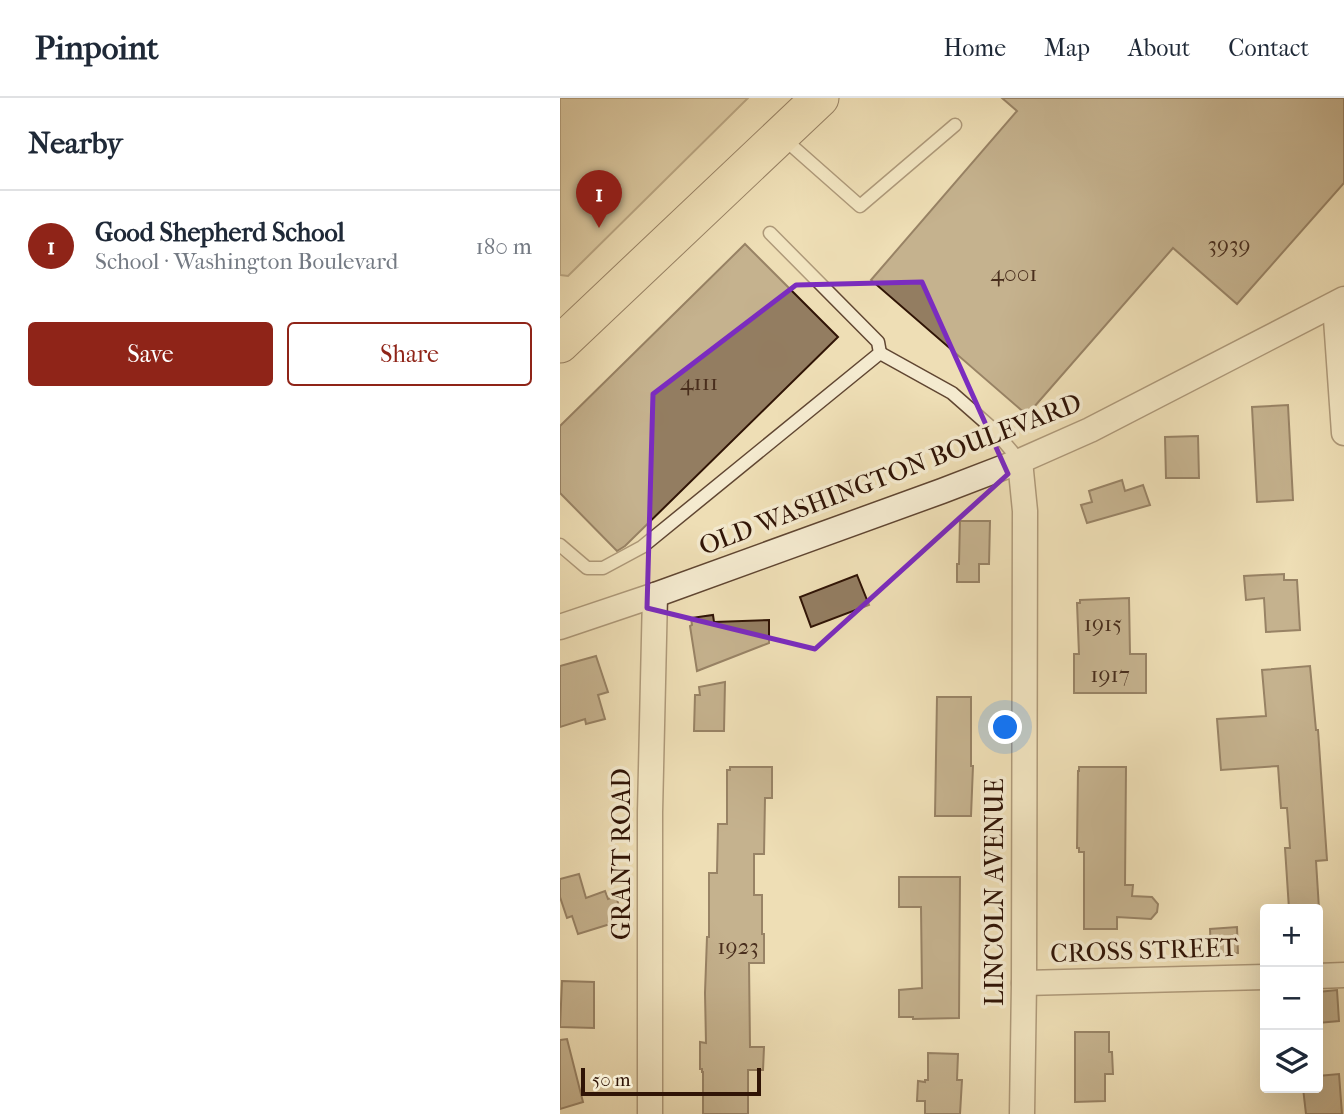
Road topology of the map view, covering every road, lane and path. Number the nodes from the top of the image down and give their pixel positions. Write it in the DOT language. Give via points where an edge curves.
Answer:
graph roads {
  1 [pos="820,98"];
  2 [pos="955,125"];
  3 [pos="780,135"];
  4 [pos="770,233"];
  5 [pos="1339,302"];
  6 [pos="560,344"];
  7 [pos="880,353"];
  8 [pos="1344,433"];
  9 [pos="1020,461"];
  10 [pos="560,545"];
  11 [pos="655,595"];
  12 [pos="560,627"];
  13 [pos="1344,975"];
  14 [pos="1323,976"];
  15 [pos="1260,977"];
  16 [pos="1024,983"];
  17 [pos="650,1114"];
  18 [pos="1022,1114"];
  1 -- 3 [label="main road"];
  2 -- 3 [label="lane" via="860,206"];
  3 -- 6 [label="main road"];
  4 -- 7 [label="lane" via="878,342"];
  5 -- 8 [label="street"];
  5 -- 9 [label="street, OLD WASHINGTON BOULEVARD"];
  7 -- 9 [label="lane" via="952,393 994,430"];
  7 -- 10 [label="lane" via="642,547 603,568 587,568"];
  9 -- 11 [label="street, OLD WASHINGTON BOULEVARD"];
  9 -- 16 [label="street, LINCOLN AVENUE" via="1025,511"];
  11 -- 12 [label="street, OLD WASHINGTON BOULEVARD"];
  11 -- 17 [label="street, GRANT ROAD"];
  13 -- 14 [label="street"];
  15 -- 16 [label="street, CROSS STREET"];
  16 -- 18 [label="street, LINCOLN AVENUE"];
}
